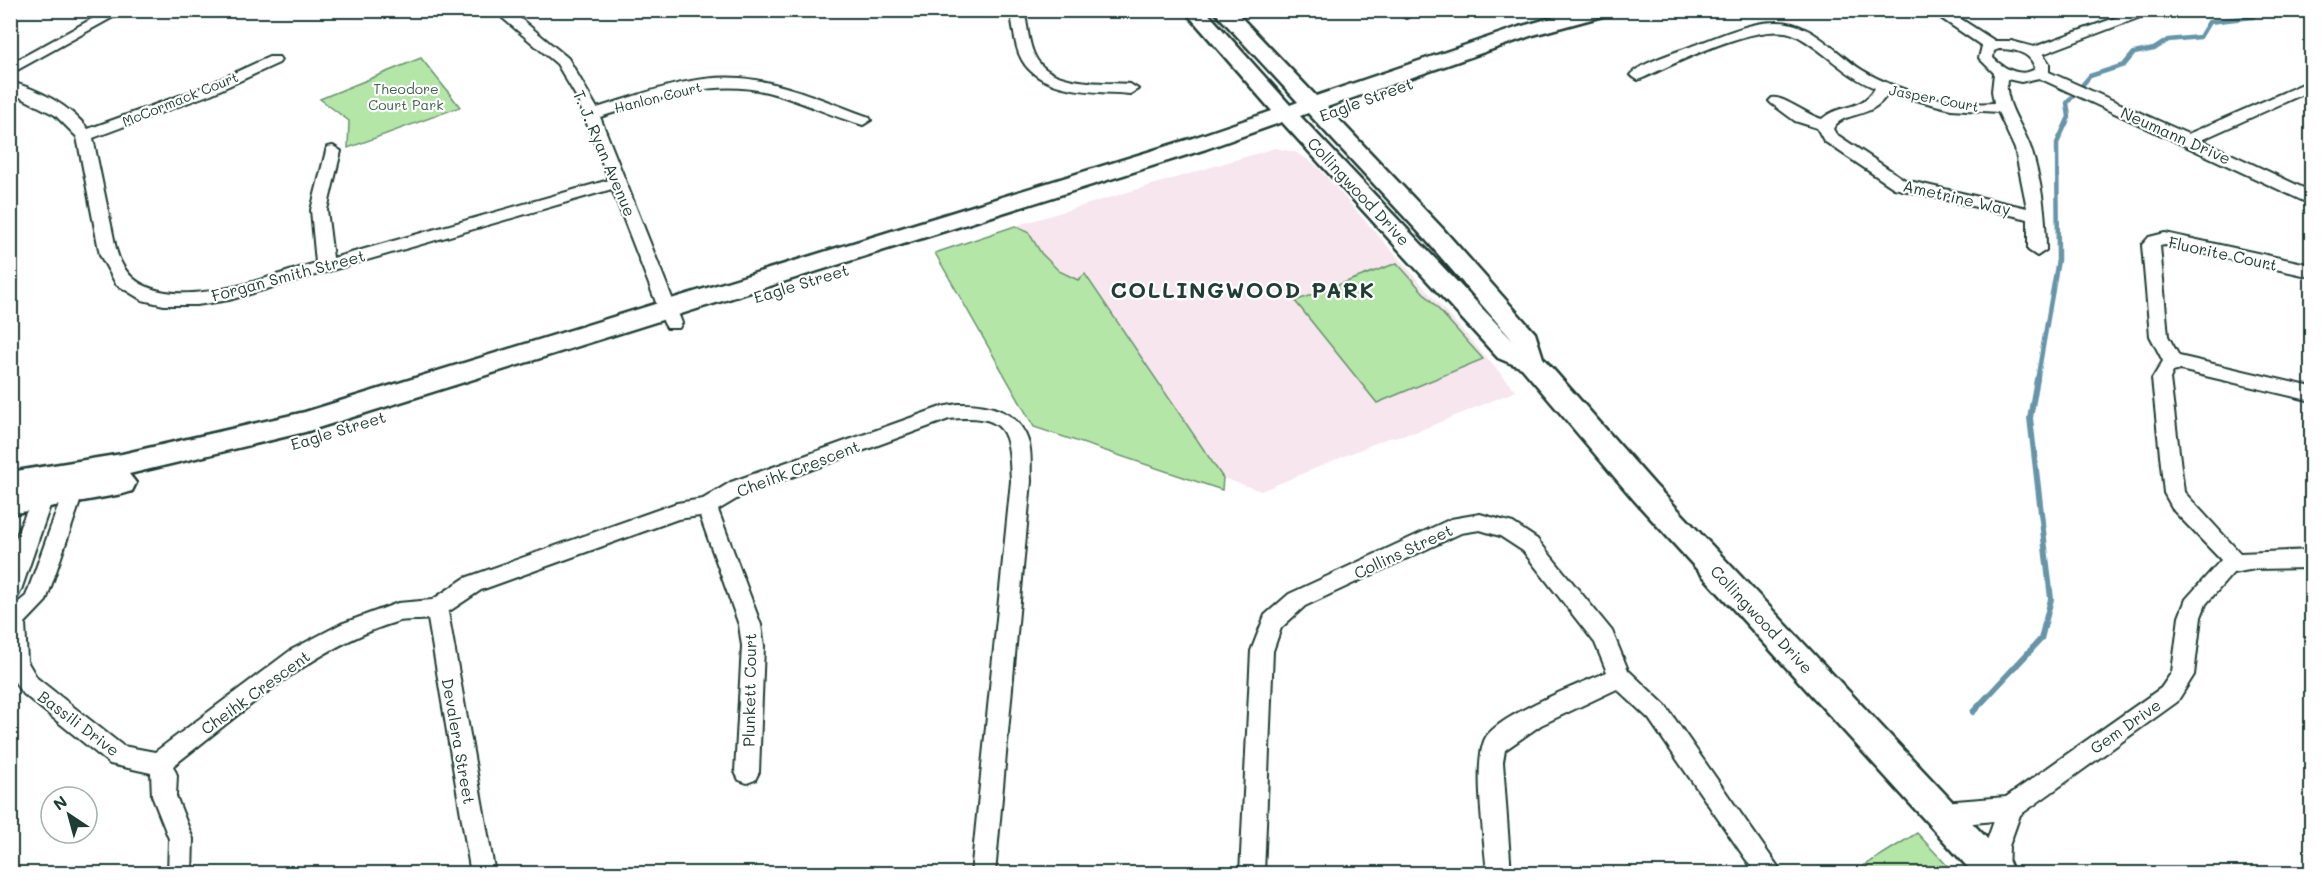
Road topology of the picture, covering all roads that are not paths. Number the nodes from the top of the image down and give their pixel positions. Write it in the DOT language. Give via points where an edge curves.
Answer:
graph roads {
  1 [pos="119,10"];
  2 [pos="500,10"];
  3 [pos="1017,10"];
  4 [pos="1194,10"];
  5 [pos="1223,10"];
  6 [pos="1603,10"];
  7 [pos="1771,10"];
  8 [pos="1936,10"];
  9 [pos="2152,10"];
  10 [pos="1785,27"];
  11 [pos="1992,46"];
  12 [pos="2032,53"];
  13 [pos="274,60"];
  14 [pos="10,70"];
  15 [pos="2002,71"];
  16 [pos="2040,73"];
  17 [pos="1638,75"];
  18 [pos="2312,84"];
  19 [pos="10,86"];
  20 [pos="1883,88"];
  21 [pos="1130,89"];
  22 [pos="1777,101"];
  23 [pos="2004,107"];
  24 [pos="1318,109"];
  25 [pos="592,114"];
  26 [pos="1292,119"];
  27 [pos="863,120"];
  28 [pos="1827,126"];
  29 [pos="85,136"];
  30 [pos="2188,140"];
  31 [pos="333,151"];
  32 [pos="619,182"];
  33 [pos="2312,200"];
  34 [pos="2038,216"];
  35 [pos="2037,250"];
  36 [pos="325,266"];
  37 [pos="2312,271"];
  38 [pos="670,316"];
  39 [pos="1531,361"];
  40 [pos="2174,364"];
  41 [pos="2312,394"];
  42 [pos="10,483"];
  43 [pos="68,484"];
  44 [pos="42,499"];
  45 [pos="10,503"];
  46 [pos="707,507"];
  47 [pos="2312,559"];
  48 [pos="2236,562"];
  49 [pos="10,590"];
  50 [pos="437,608"];
  51 [pos="12,621"];
  52 [pos="1620,677"];
  53 [pos="158,763"];
  54 [pos="747,772"];
  55 [pos="2010,808"];
  56 [pos="1943,814"];
  57 [pos="1502,868"];
  58 [pos="180,873"];
  59 [pos="483,873"];
  60 [pos="983,873"];
  61 [pos="1252,873"];
  62 [pos="1771,873"];
  63 [pos="1996,873"];
  1 -- 14 [label="street"];
  2 -- 25 [label="street, T. J. Ryan Avenue" via="562,61"];
  3 -- 21 [label="street" via="1030,61 1041,72 1064,81"];
  4 -- 26 [label="main road, Collingwood Drive"];
  5 -- 24 [label="main road, Collingwood Drive"];
  6 -- 24 [label="main road, Eagle Street" via="1540,38"];
  7 -- 10 [label="street"];
  8 -- 11 [label="street"];
  9 -- 12 [label="street"];
  10 -- 17 [label="street" via="1741,36"];
  10 -- 20 [label="street, Jasper Court" via="1802,34 1855,73"];
  11 -- 12 [label="street" via="2011,45"];
  11 -- 15 [label="street" via="1987,49 1986,58"];
  12 -- 16 [label="street" via="2043,66"];
  13 -- 29 [label="street, McCormack Court" via="206,91"];
  15 -- 16 [label="street" via="2023,76"];
  15 -- 23 [label="street" via="1998,89"];
  16 -- 30 [label="street, Neumann Drive"];
  18 -- 30 [label="street"];
  19 -- 29 [label="street, Forgan Smith Street" via="60,110 74,120"];
  20 -- 23 [label="street, Jasper Court" via="1976,107"];
  20 -- 28 [label="street" via="1872,104 1838,116"];
  22 -- 28 [label="street" via="1801,118"];
  23 -- 34 [label="street" via="2023,147"];
  24 -- 26 [label="main road, Eagle Street"];
  24 -- 39 [label="main road, Collingwood Drive" via="1526,339"];
  25 -- 27 [label="street, Hanlon Court" via="696,86 740,83"];
  25 -- 32 [label="street, T. J. Ryan Avenue"];
  26 -- 38 [label="main road, Eagle Street" via="972,231"];
  26 -- 39 [label="main road, Collingwood Drive" via="1508,351"];
  28 -- 34 [label="street, Ametrine Way" via="1830,137 1900,184"];
  29 -- 36 [label="street, Forgan Smith Street" via="112,265 126,285 137,292 154,297 199,299"];
  30 -- 33 [label="street, Neumann Drive"];
  31 -- 36 [label="street" via="318,210"];
  32 -- 36 [label="street, Forgan Smith Street"];
  32 -- 38 [label="street, T. J. Ryan Avenue"];
  34 -- 35 [label="street"];
  37 -- 40 [label="street, Fluorite Court" via="2165,239 2155,241 2151,245 2159,336"];
  38 -- 43 [label="main road, Eagle Street" via="298,442 214,464"];
  39 -- 56 [label="main road, Collingwood Drive" via="1644,492"];
  40 -- 41 [label="street"];
  40 -- 48 [label="street" via="2163,370 2161,380 2174,493"];
  42 -- 43 [label="main road, Eagle Street"];
  43 -- 44 [label="main road, Eagle Street"];
  43 -- 51 [label="street, Bassili Drive" via="35,601"];
  44 -- 45 [label="main road, Eagle Street"];
  44 -- 49 [label="street"];
  46 -- 50 [label="street, Cheihk Crescent" via="677,511 473,584"];
  46 -- 54 [label="street, Plunkett Court" via="752,635"];
  46 -- 60 [label="street, Cheihk Crescent" via="738,488 948,412 978,411 1009,425 1019,442 1021,481"];
  47 -- 48 [label="street"];
  48 -- 55 [label="street, Gem Drive" via="2226,567 2197,599 2190,617 2183,675 2169,695"];
  50 -- 53 [label="street, Cheihk Crescent" via="398,612 299,657"];
  50 -- 59 [label="street, Devalera Street"];
  51 -- 53 [label="street, Bassili Drive" via="16,663 29,686 118,756"];
  52 -- 57 [label="street" via="1546,712 1495,744 1491,762"];
  52 -- 61 [label="street, Collins Street" via="1604,638 1530,545 1506,529 1480,522 1458,525 1297,600 1280,610 1267,628 1262,651"];
  52 -- 62 [label="street, Collins Street" via="1657,712"];
  53 -- 58 [label="street" via="165,775 164,796 181,839"];
  55 -- 56 [label="street"];
  55 -- 63 [label="street" via="1997,846"];
  56 -- 63 [label="main road, Collingwood Drive"];
}
